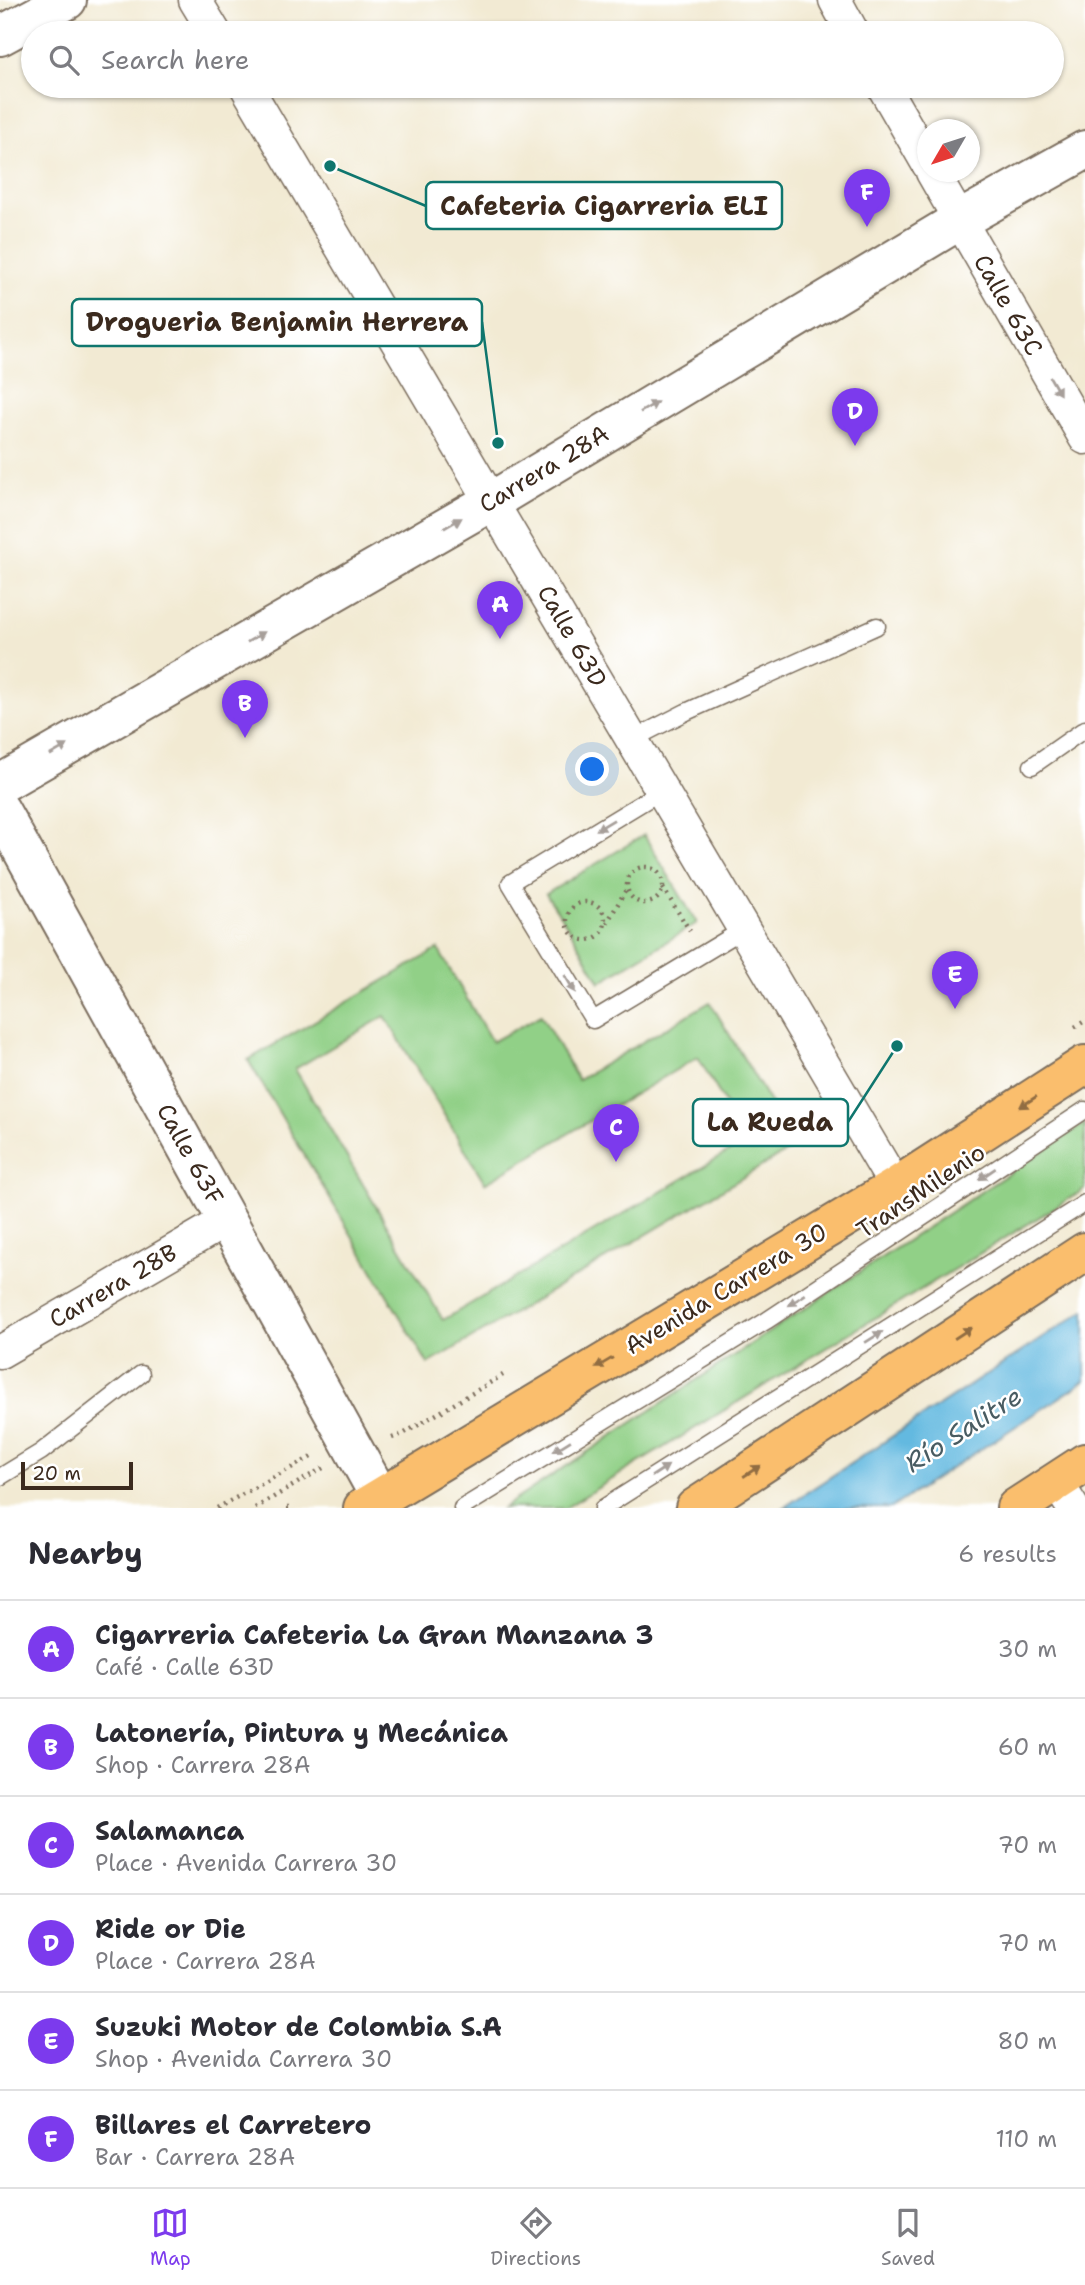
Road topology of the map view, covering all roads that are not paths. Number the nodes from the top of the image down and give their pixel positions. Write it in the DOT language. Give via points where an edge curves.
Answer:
graph roads {
  1 [pos="67,0"];
  2 [pos="195,0"];
  3 [pos="835,0"];
  4 [pos="28,21"];
  5 [pos="208,21"];
  6 [pos="846,21"];
  7 [pos="21,25"];
  8 [pos="0,36"];
  9 [pos="253,98"];
  10 [pos="890,98"];
  11 [pos="917,145"];
  12 [pos="1085,150"];
  13 [pos="938,182"];
  14 [pos="960,220"];
  15 [pos="1085,439"];
  16 [pos="492,501"];
  17 [pos="877,626"];
  18 [pos="1085,729"];
  19 [pos="633,739"];
  20 [pos="1032,766"];
  21 [pos="0,784"];
  22 [pos="663,790"];
  23 [pos="0,810"];
  24 [pos="744,929"];
  25 [pos="1085,1065"];
  26 [pos="1085,1110"];
  27 [pos="896,1187"];
  28 [pos="1085,1203"];
  29 [pos="227,1220"];
  30 [pos="1085,1252"];
  31 [pos="0,1352"];
  32 [pos="141,1374"];
  33 [pos="0,1478"];
  34 [pos="1071,1484"];
  35 [pos="372,1503"];
  36 [pos="462,1508"];
  37 [pos="603,1508"];
  38 [pos="695,1508"];
  39 [pos="1016,1508"];
  1 -- 4 [label="street"];
  2 -- 5 [label="street"];
  3 -- 6 [label="street"];
  7 -- 8 [label="street"];
  9 -- 16 [label="street, Calle 63D"];
  10 -- 11 [label="street"];
  12 -- 14 [label="street, Carrera 28A"];
  13 -- 14 [label="street, Calle 63C"];
  14 -- 15 [label="street, Calle 63C, one-way"];
  16 -- 14 [label="street, Carrera 28A, one-way"];
  16 -- 19 [label="street, Calle 63D"];
  21 -- 16 [label="street, Carrera 28A, one-way"];
  17 -- 19 [label="lane"];
  18 -- 20 [label="lane"];
  19 -- 22 [label="street, Calle 63D"];
  22 -- 24 [label="street, Calle 63D"];
  22 -- 24 [label="lane, one-way" via="510,883 593,1020"];
  23 -- 29 [label="street, Calle 63F"];
  24 -- 27 [label="street, Calle 63D"];
  25 -- 27 [label="highway, Avenida Carrera 30, one-way"];
  26 -- 36 [label="lane, TransMilenio, one-way" via="766,1321"];
  27 -- 35 [label="highway, Avenida Carrera 30, one-way"];
  37 -- 28 [label="lane, one-way"];
  29 -- 31 [label="street, Carrera 28B"];
  29 -- 35 [label="street, Calle 63F" via="341,1423"];
  38 -- 30 [label="highway, one-way"];
  32 -- 33 [label="lane"];
  34 -- 39 [label="highway"];
}
